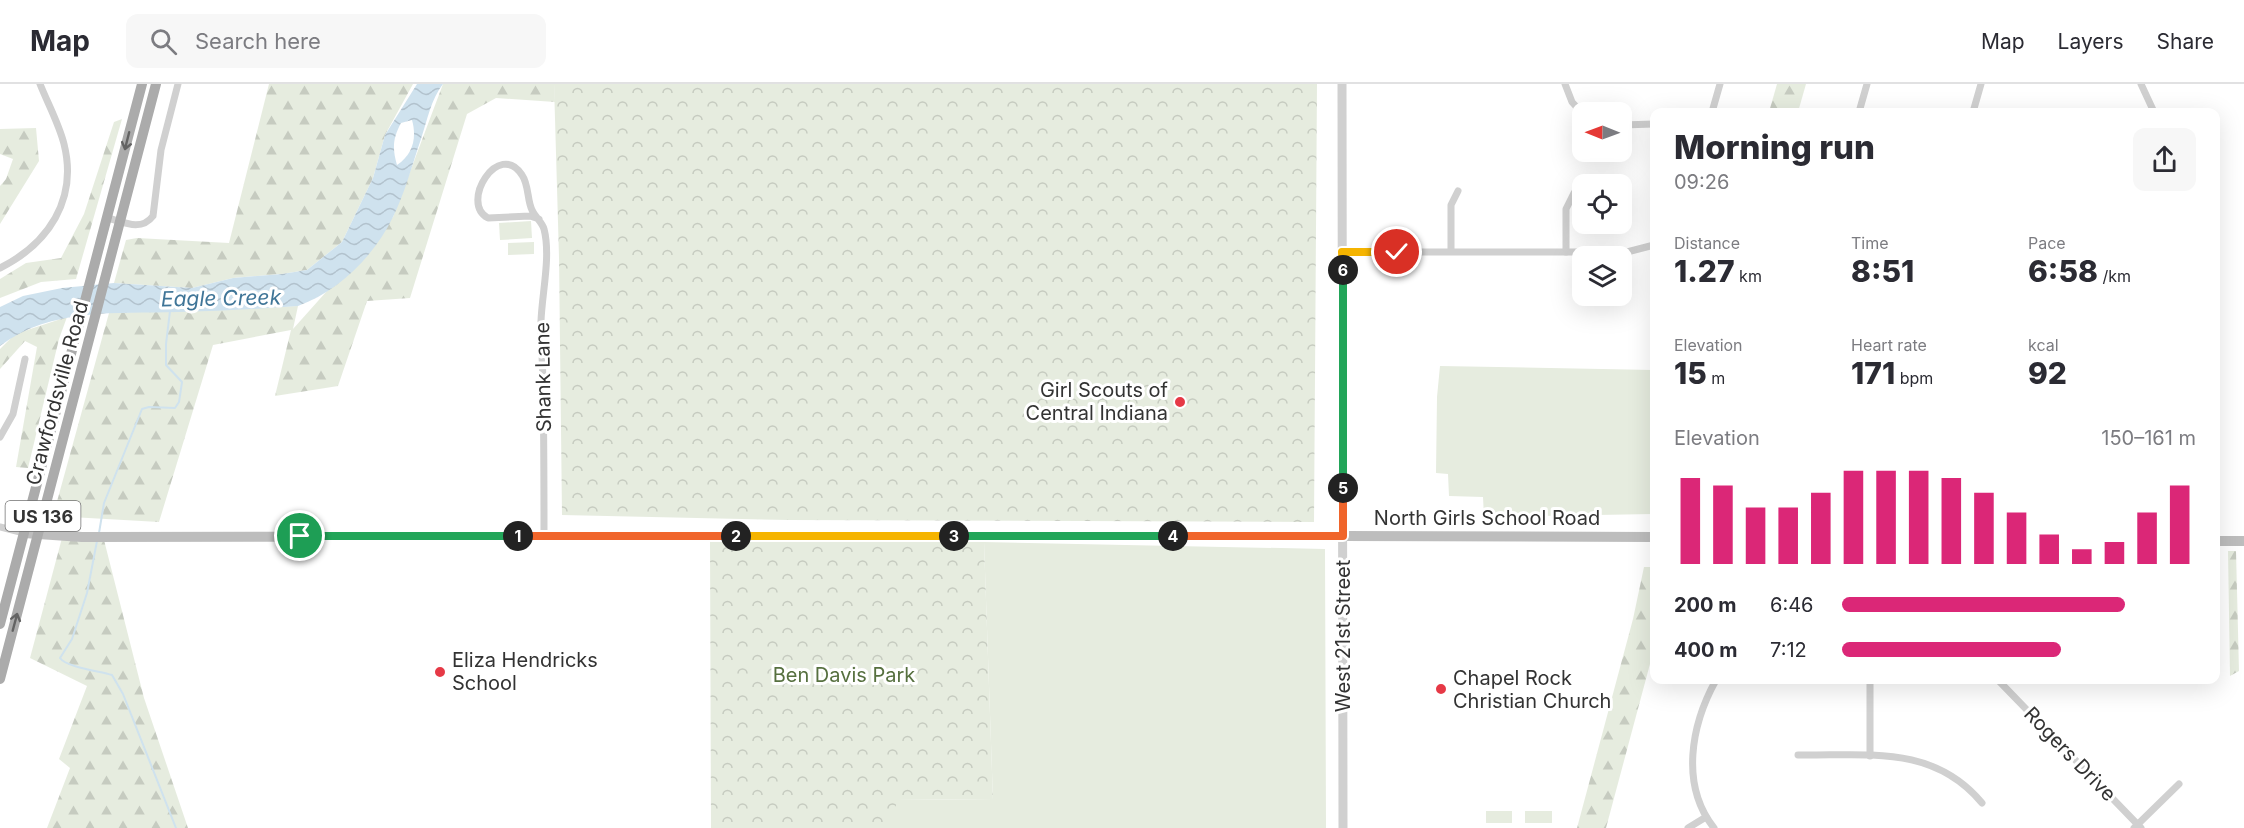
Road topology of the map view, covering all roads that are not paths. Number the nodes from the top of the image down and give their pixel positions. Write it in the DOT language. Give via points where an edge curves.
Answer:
graph roads {
  1 [pos="40,84"];
  2 [pos="142,84"];
  3 [pos="156,84"];
  4 [pos="178,84"];
  5 [pos="1342,84"];
  6 [pos="1565,84"];
  7 [pos="1720,84"];
  8 [pos="1867,84"];
  9 [pos="1981,84"];
  10 [pos="2141,84"];
  11 [pos="1572,102"];
  12 [pos="1713,108"];
  13 [pos="1860,108"];
  14 [pos="1974,108"];
  15 [pos="2152,108"];
  16 [pos="1632,124"];
  17 [pos="1650,124"];
  18 [pos="1458,191"];
  19 [pos="1572,197"];
  20 [pos="108,218"];
  21 [pos="539,219"];
  22 [pos="120,221"];
  23 [pos="1650,246"];
  24 [pos="1451,251"];
  25 [pos="1342,252"];
  26 [pos="1566,252"];
  27 [pos="0,268"];
  28 [pos="25,359"];
  29 [pos="0,437"];
  30 [pos="0,527"];
  31 [pos="24,534"];
  32 [pos="38,536"];
  33 [pos="544,536"];
  34 [pos="1343,536"];
  35 [pos="1650,537"];
  36 [pos="2220,541"];
  37 [pos="2244,541"];
  38 [pos="0,624"];
  39 [pos="0,679"];
  40 [pos="1714,684"];
  41 [pos="1870,684"];
  42 [pos="2002,684"];
  43 [pos="1798,755"];
  44 [pos="1870,756"];
  45 [pos="2179,784"];
  46 [pos="1982,803"];
  47 [pos="1706,817"];
  48 [pos="2137,827"];
  49 [pos="1343,828"];
  50 [pos="1688,828"];
  51 [pos="1714,828"];
  1 -- 27 [label="street" via="64,144 66,188 57,217 46,234 29,251"];
  2 -- 20 [label="main road, Crawfordsville Road / US 136, one-way"];
  3 -- 22 [label="main road, Crawfordsville Road / US 136"];
  4 -- 22 [label="street" via="161,150 154,213 141,225"];
  5 -- 25 [label="street, West 21st Street"];
  6 -- 11 [label="street"];
  7 -- 12 [label="street"];
  8 -- 13 [label="street"];
  9 -- 14 [label="street"];
  10 -- 15 [label="street"];
  16 -- 17 [label="street"];
  18 -- 24 [label="street" via="1451,205"];
  19 -- 26 [label="street" via="1566,209"];
  20 -- 22 [label="street"];
  20 -- 31 [label="main road, Crawfordsville Road / US 136"];
  21 -- 21 [label="street, Shank Lane" via="532,211 520,172 504,165 494,167 479,196 483,215"];
  21 -- 33 [label="street, Shank Lane" via="546,255 541,331"];
  22 -- 32 [label="main road, Crawfordsville Road / US 136"];
  23 -- 26 [label="street" via="1630,252"];
  24 -- 25 [label="street"];
  24 -- 26 [label="street"];
  25 -- 34 [label="street, West 21st Street"];
  28 -- 29 [label="street" via="14,414"];
  30 -- 31 [label="street"];
  31 -- 32 [label="main road, North Girls School Road"];
  31 -- 38 [label="main road, Crawfordsville Road / US 136"];
  32 -- 33 [label="main road, North Girls School Road"];
  39 -- 32 [label="main road, Crawfordsville Road / US 136, one-way"];
  33 -- 34 [label="main road, North Girls School Road"];
  34 -- 35 [label="main road, North Girls School Road"];
  34 -- 49 [label="street, West 21st Street"];
  36 -- 37 [label="main road"];
  40 -- 47 [label="street" via="1702,710 1693,759 1696,798"];
  41 -- 44 [label="street"];
  42 -- 48 [label="street, Rogers Drive"];
  43 -- 44 [label="street"];
  44 -- 46 [label="street" via="1905,758 1934,766 1963,784"];
  45 -- 48 [label="street"];
  47 -- 50 [label="street"];
  47 -- 51 [label="street"];
}
